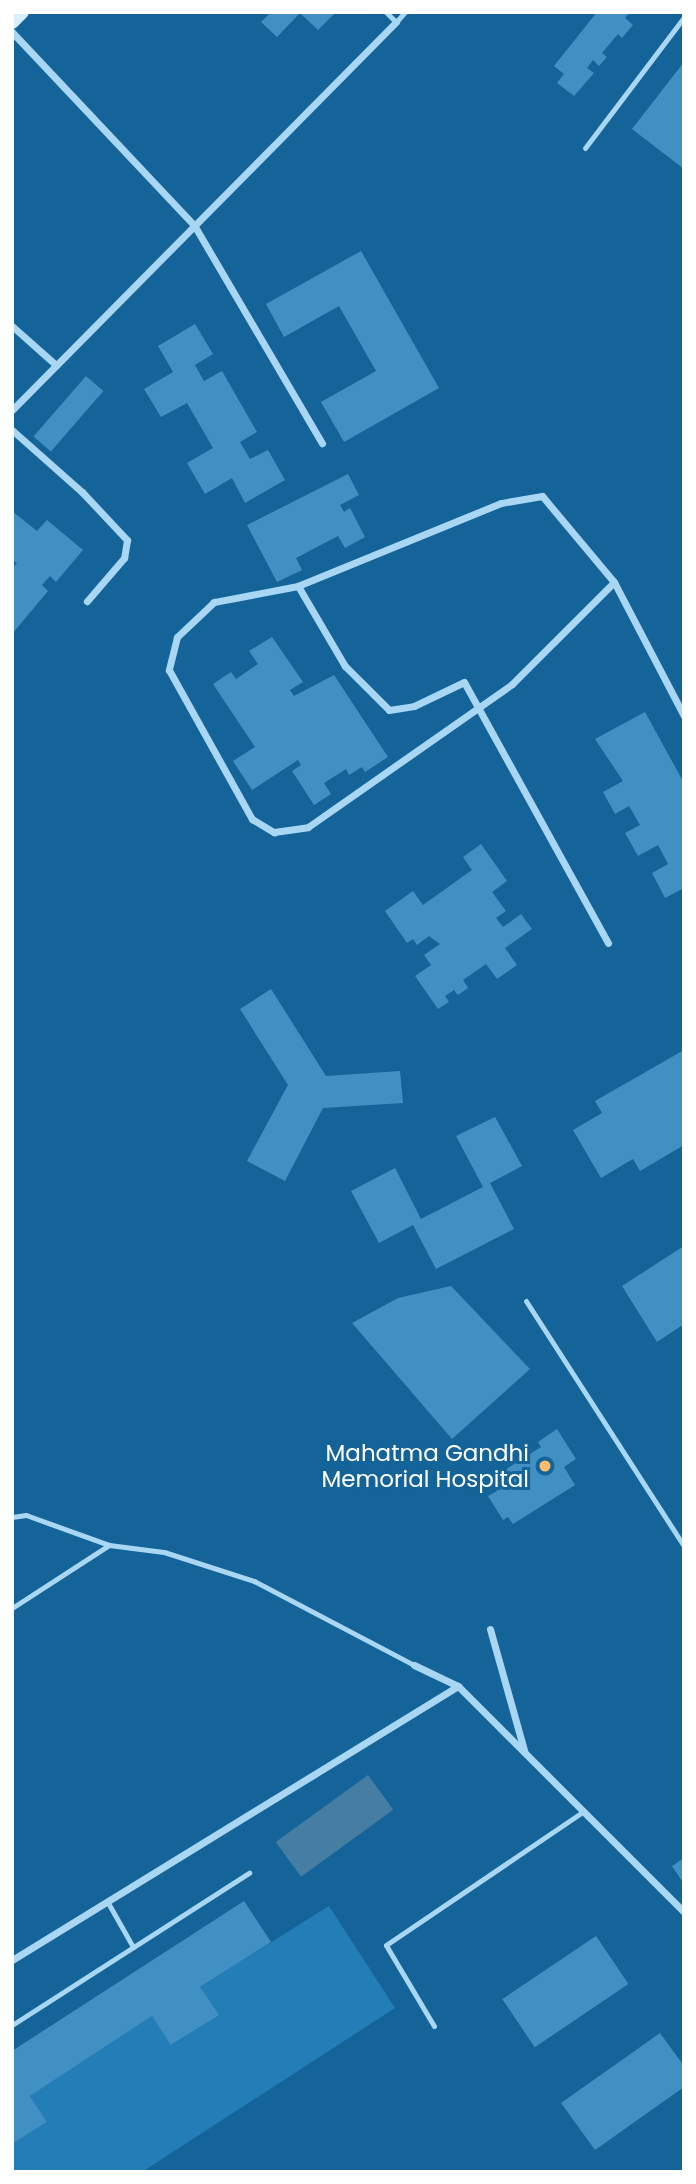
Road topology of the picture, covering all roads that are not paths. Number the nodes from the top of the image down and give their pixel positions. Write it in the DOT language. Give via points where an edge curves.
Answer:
graph roads {
  1 [pos="22,12"];
  2 [pos="386,12"];
  3 [pos="405,12"];
  4 [pos="684,17"];
  5 [pos="12,22"];
  6 [pos="396,22"];
  7 [pos="12,33"];
  8 [pos="585,148"];
  9 [pos="194,225"];
  10 [pos="12,326"];
  11 [pos="56,365"];
  12 [pos="12,410"];
  13 [pos="12,430"];
  14 [pos="322,443"];
  15 [pos="614,582"];
  16 [pos="298,586"];
  17 [pos="87,601"];
  18 [pos="479,707"];
  19 [pos="684,716"];
  20 [pos="608,943"];
  21 [pos="526,1301"];
  22 [pos="12,1517"];
  23 [pos="109,1545"];
  24 [pos="684,1546"];
  25 [pos="12,1608"];
  26 [pos="490,1629"];
  27 [pos="414,1665"];
  28 [pos="458,1686"];
  29 [pos="524,1751"];
  30 [pos="584,1811"];
  31 [pos="249,1873"];
  32 [pos="107,1901"];
  33 [pos="684,1912"];
  34 [pos="134,1947"];
  35 [pos="12,1960"];
  36 [pos="12,2025"];
  37 [pos="434,2026"];
  1 -- 5 [label="street"];
  2 -- 6 [label="lane"];
  3 -- 6 [label="lane"];
  4 -- 8 [label="lane"];
  6 -- 9 [label="street"];
  7 -- 9 [label="street"];
  9 -- 11 [label="street"];
  9 -- 14 [label="street"];
  10 -- 11 [label="street"];
  11 -- 12 [label="street"];
  13 -- 17 [label="street" via="127,540 124,558"];
  15 -- 16 [label="street" via="542,496 501,503"];
  15 -- 18 [label="street" via="512,684"];
  15 -- 19 [label="street"];
  16 -- 18 [label="street" via="345,666 389,710 414,706 464,682"];
  16 -- 18 [label="street" via="214,602 177,637 169,670 252,818 274,832 308,827"];
  18 -- 20 [label="street"];
  21 -- 24 [label="lane"];
  22 -- 23 [label="lane" via="26,1515"];
  23 -- 25 [label="lane"];
  23 -- 27 [label="lane" via="164,1552 254,1581"];
  26 -- 29 [label="street"];
  27 -- 28 [label="street"];
  28 -- 29 [label="street"];
  28 -- 32 [label="street"];
  29 -- 30 [label="street"];
  30 -- 33 [label="street"];
  30 -- 37 [label="lane" via="386,1945"];
  31 -- 34 [label="lane"];
  32 -- 34 [label="lane"];
  32 -- 35 [label="street"];
  34 -- 36 [label="lane"];
}
